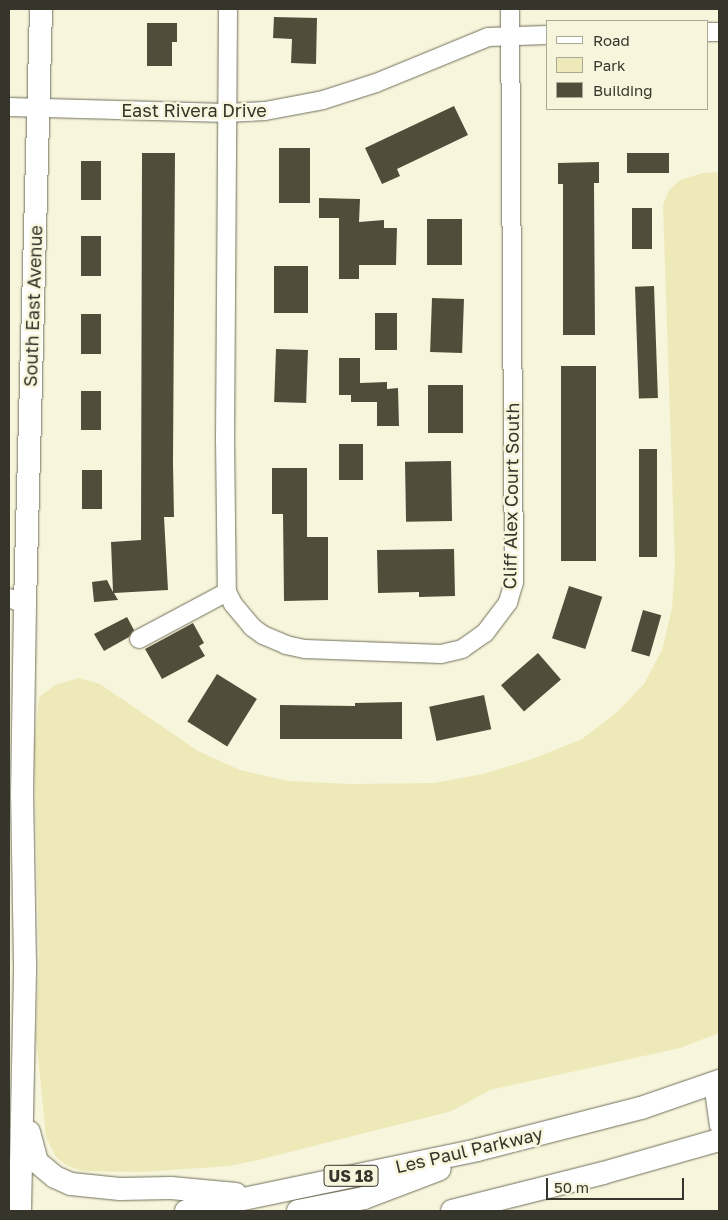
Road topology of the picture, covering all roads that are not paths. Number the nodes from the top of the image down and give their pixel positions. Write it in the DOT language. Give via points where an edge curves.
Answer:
graph roads {
  1 [pos="41,9"];
  2 [pos="228,9"];
  3 [pos="510,9"];
  4 [pos="510,35"];
  5 [pos="546,35"];
  6 [pos="9,107"];
  7 [pos="38,108"];
  8 [pos="227,113"];
  9 [pos="227,592"];
  10 [pos="14,604"];
  11 [pos="139,639"];
  12 [pos="716,1082"];
  13 [pos="22,1109"];
  14 [pos="719,1126"];
  15 [pos="516,1140"];
  16 [pos="719,1140"];
  17 [pos="257,1196"];
  18 [pos="20,1211"];
  19 [pos="186,1211"];
  20 [pos="298,1211"];
  21 [pos="452,1211"];
  1 -- 7 [label="main road, South East Avenue"];
  2 -- 8 [label="street"];
  3 -- 4 [label="street, Cliff Alex Court South"];
  4 -- 5 [label="street, East Rivera Drive"];
  4 -- 8 [label="street, East Rivera Drive" via="488,37 376,83 323,100 265,111"];
  4 -- 9 [label="street, Cliff Alex Court South" via="514,582 508,602 485,633 462,649 441,654 384,652 305,649 275,641 252,627"];
  6 -- 7 [label="street, East Rivera Drive"];
  7 -- 8 [label="street, East Rivera Drive"];
  7 -- 10 [label="main road, South East Avenue"];
  8 -- 9 [label="street"];
  9 -- 11 [label="street"];
  10 -- 13 [label="main road, South East Avenue" via="26,963"];
  12 -- 14 [label="street"];
  12 -- 15 [label="main road, Les Paul Parkway / US 18" via="641,1108"];
  13 -- 17 [label="main road" via="37,1162 67,1183 98,1188 171,1188"];
  13 -- 18 [label="main road, South East Avenue"];
  15 -- 17 [label="main road, Les Paul Parkway / US 18"];
  15 -- 20 [label="main road" via="364,1198"];
  16 -- 21 [label="main road"];
  17 -- 19 [label="main road, Les Paul Parkway / US 18"];
}
